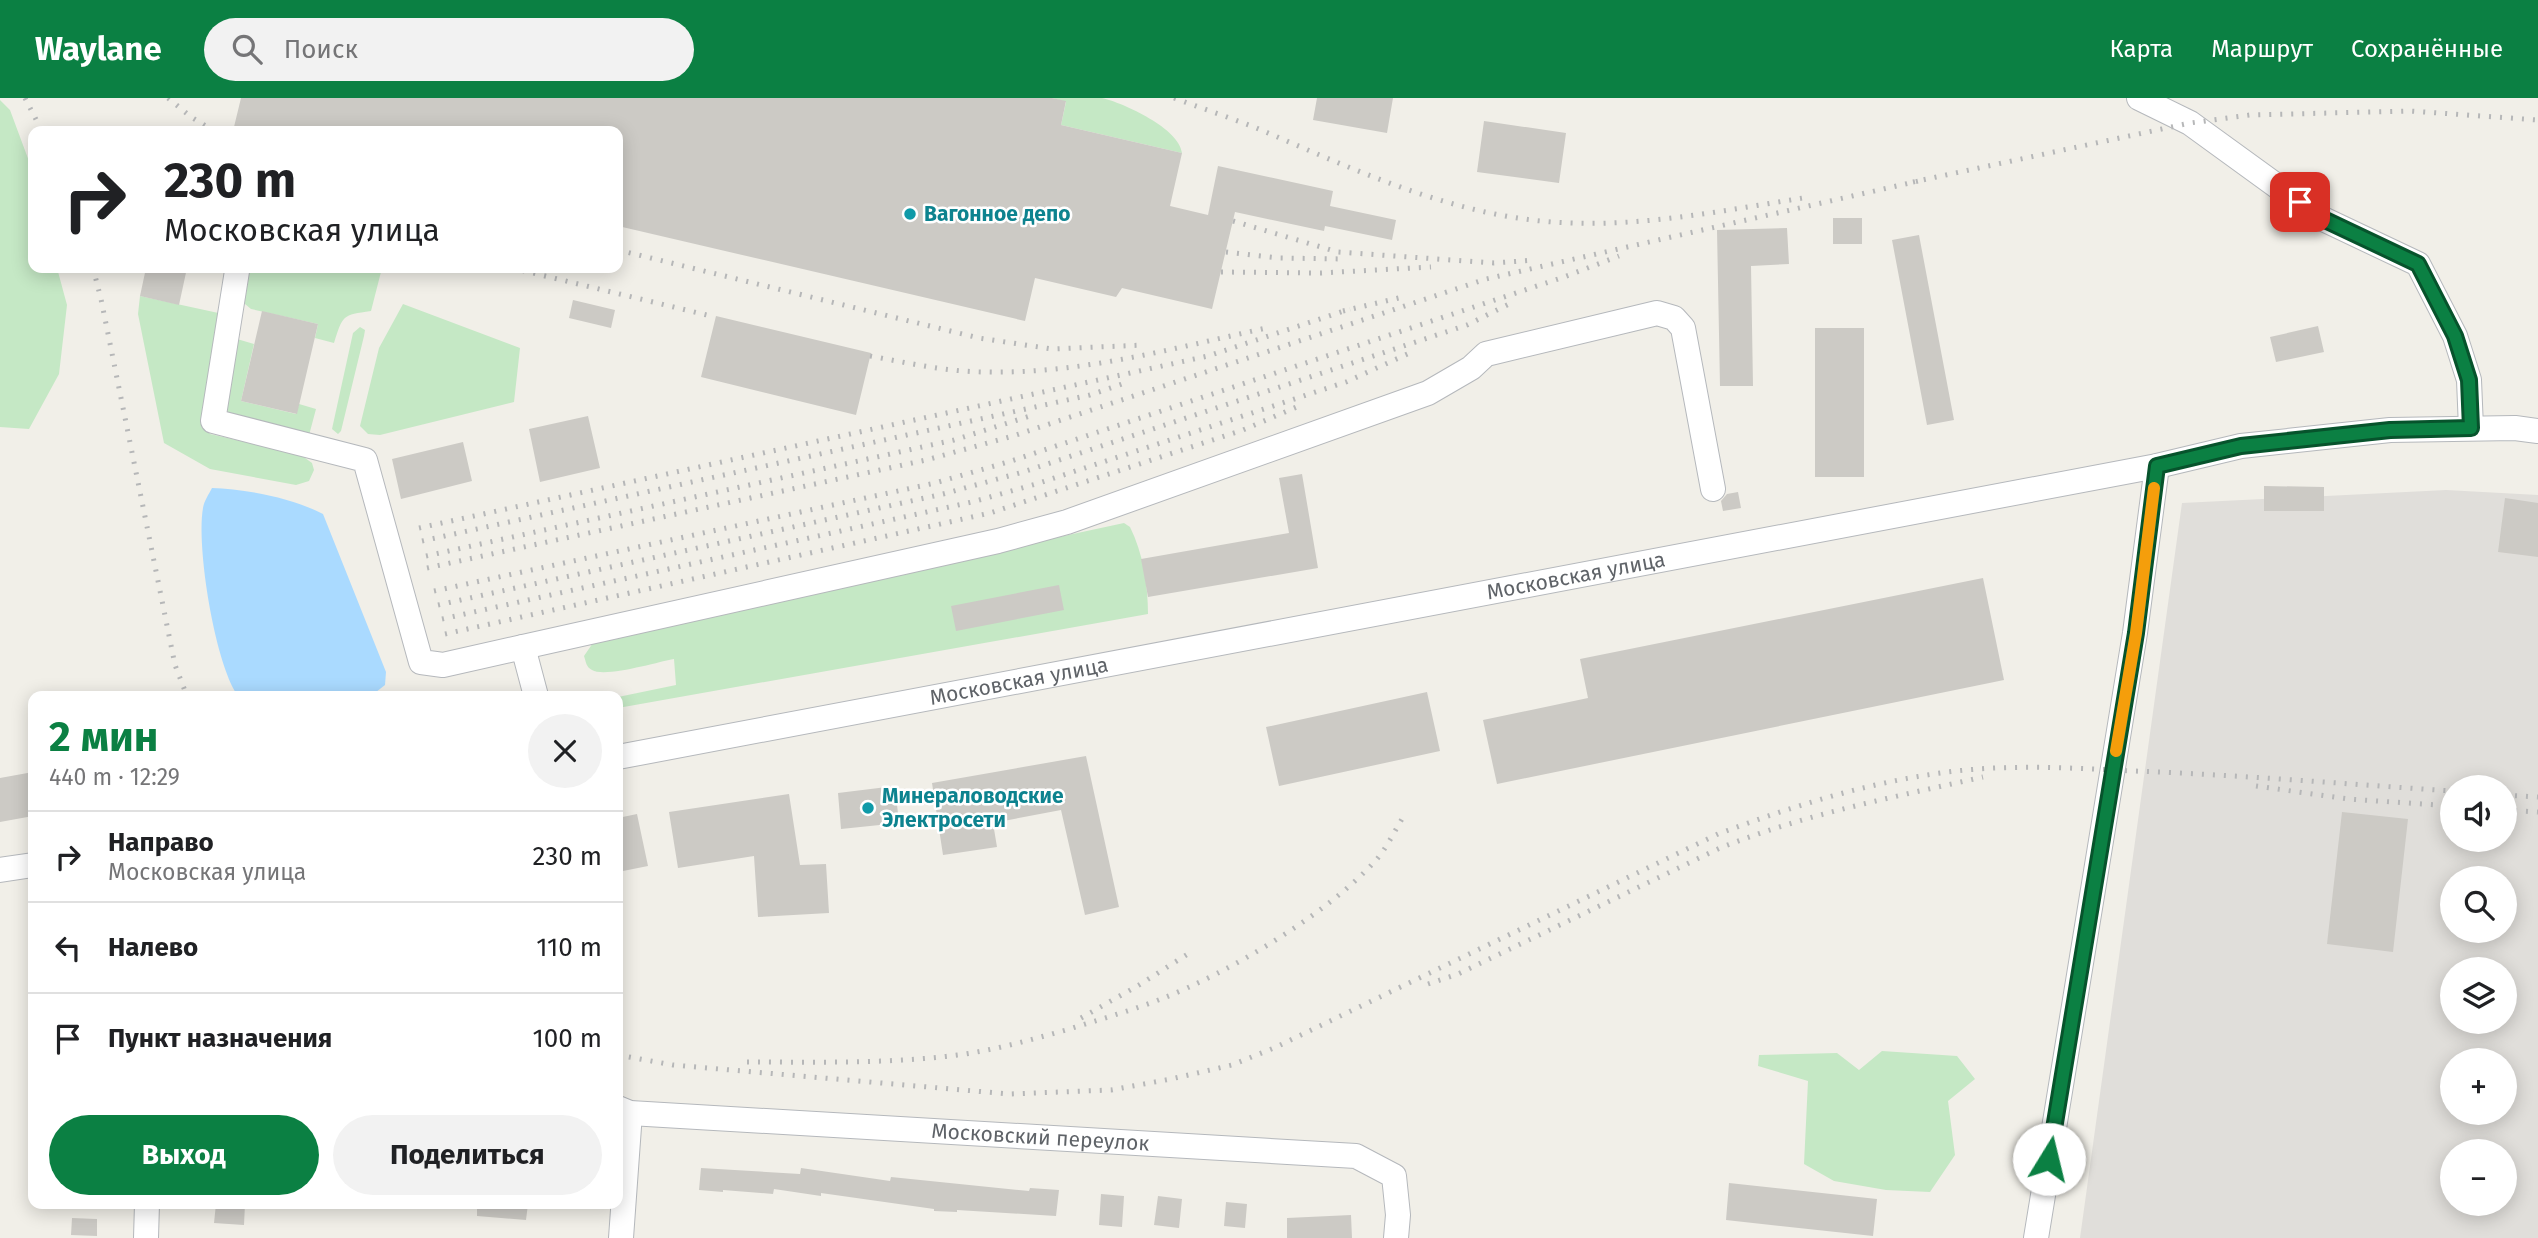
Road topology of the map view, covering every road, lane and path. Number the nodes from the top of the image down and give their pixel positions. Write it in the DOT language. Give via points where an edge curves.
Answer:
graph roads {
  1 [pos="2139,98"];
  2 [pos="237,273"];
  3 [pos="2471,428"];
  4 [pos="2538,431"];
  5 [pos="2157,466"];
  6 [pos="1713,489"];
  7 [pos="523,647"];
  8 [pos="535,691"];
  9 [pos="623,756"];
  10 [pos="28,865"];
  11 [pos="0,870"];
  12 [pos="624,1111"];
  13 [pos="623,1153"];
  14 [pos="147,1209"];
  15 [pos="622,1209"];
  16 [pos="146,1238"];
  17 [pos="621,1238"];
  18 [pos="1396,1238"];
  19 [pos="2036,1238"];
  1 -- 3 [label="street" via="2190,123 2321,218 2418,264 2469,380"];
  2 -- 7 [label="street" via="213,421 365,460 421,662 443,665"];
  3 -- 4 [label="street, Московская улица"];
  3 -- 5 [label="street, Московская улица" via="2390,430 2241,446"];
  5 -- 9 [label="street, Московская улица"];
  5 -- 19 [label="street" via="2136,633"];
  6 -- 7 [label="street" via="1683,328 1674,318 1657,313 1486,354 1429,393 1055,525"];
  7 -- 8 [label="street"];
  10 -- 11 [label="street"];
  12 -- 13 [label="street"];
  12 -- 18 [label="street, Московский переулок" via="1356,1156 1394,1176"];
  14 -- 16 [label="street"];
  15 -- 17 [label="street"];
}
